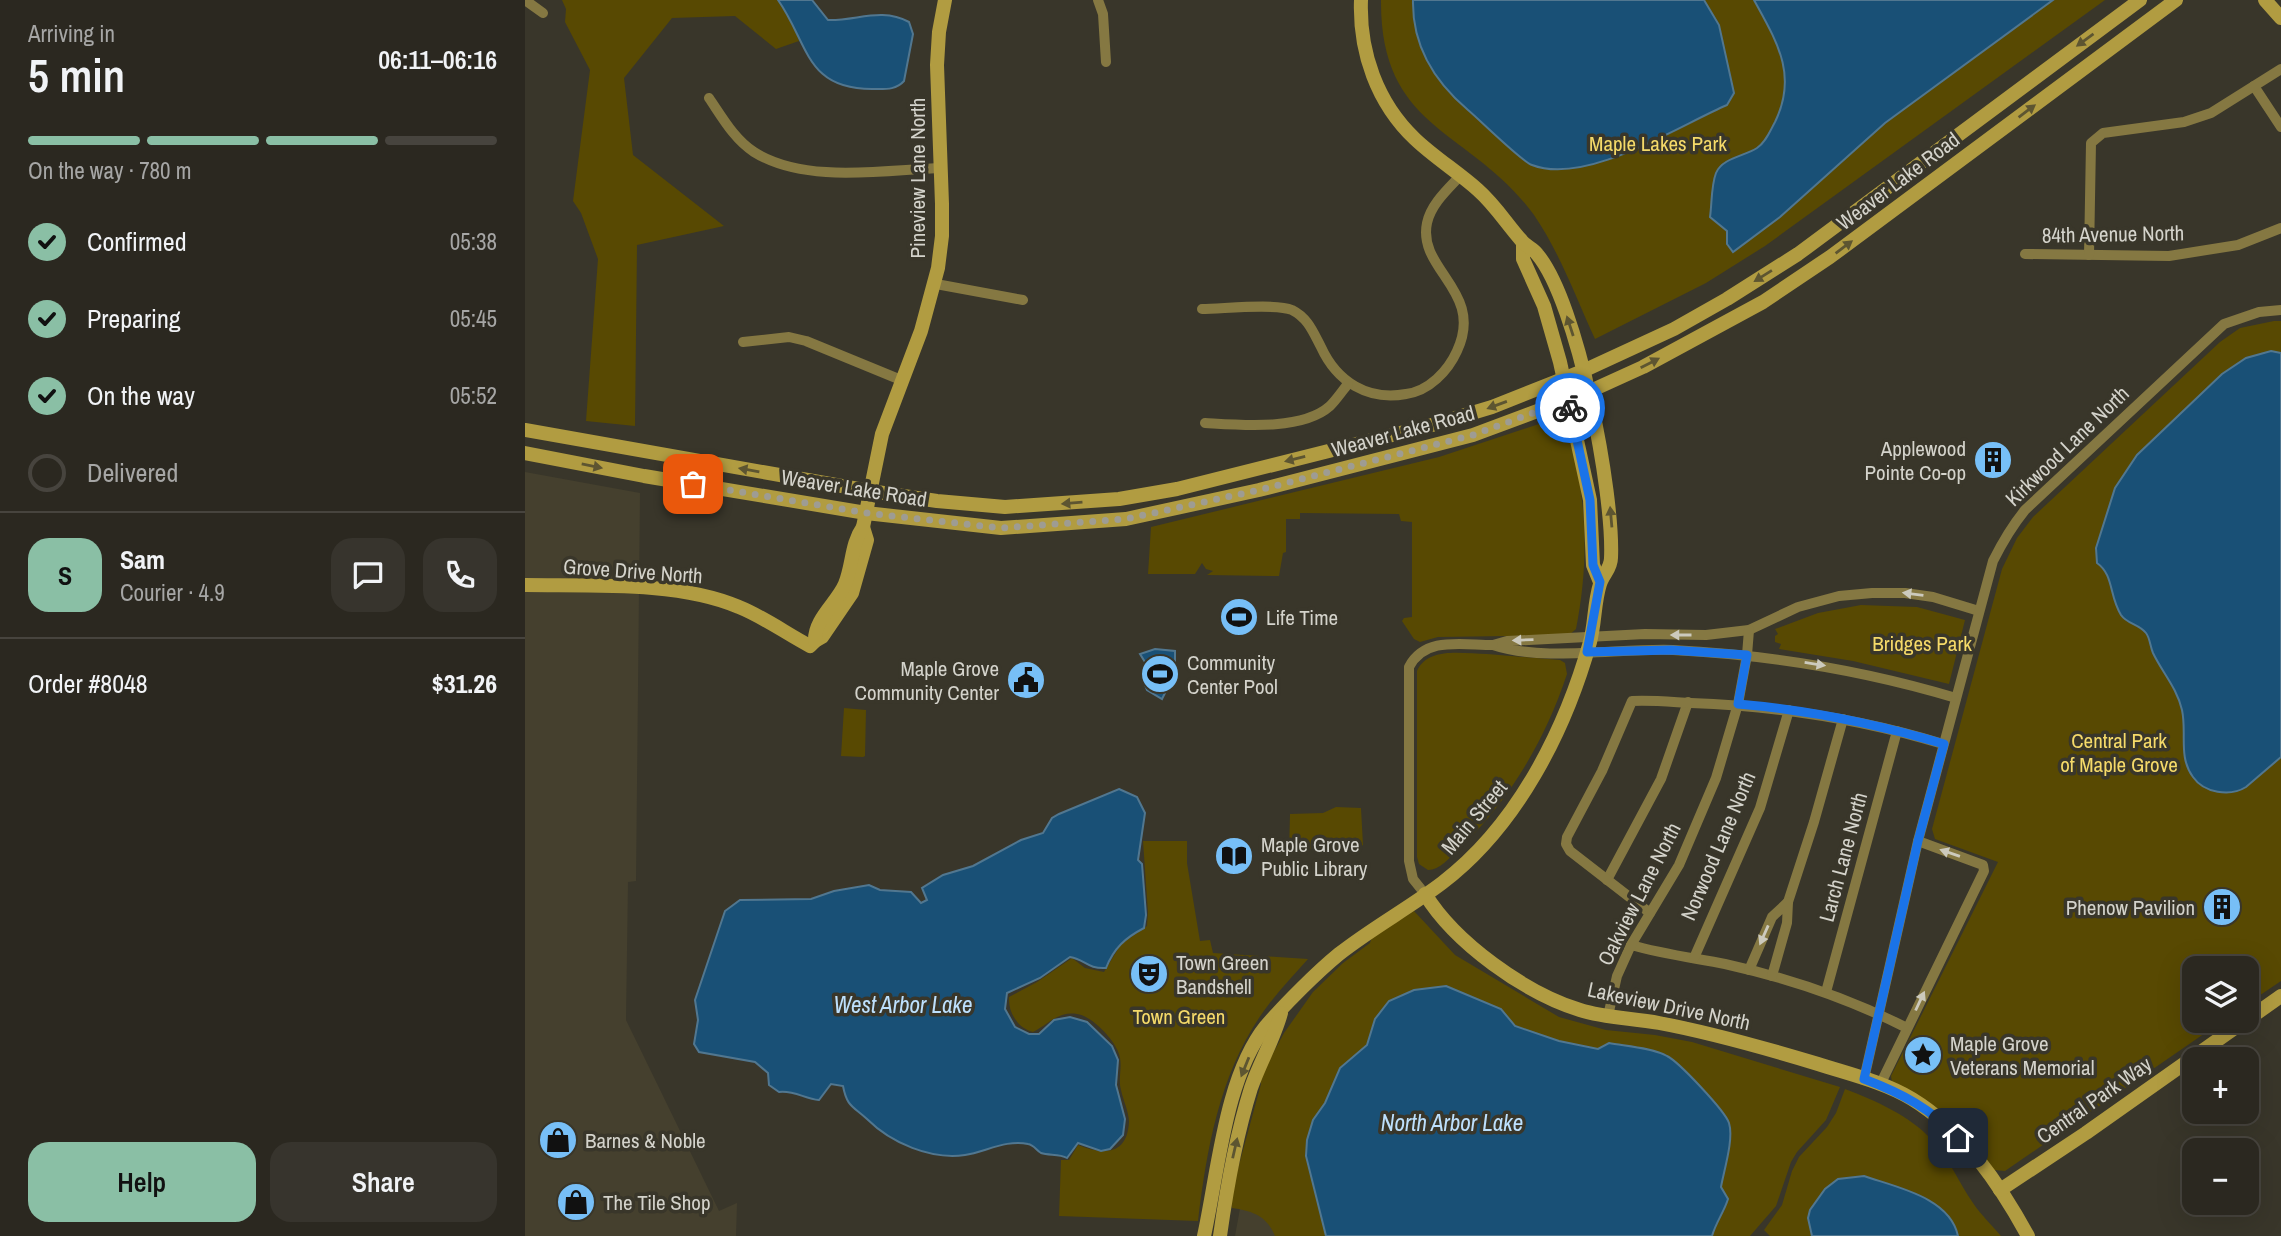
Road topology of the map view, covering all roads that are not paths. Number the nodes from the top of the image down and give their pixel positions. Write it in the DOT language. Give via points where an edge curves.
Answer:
graph roads {
  1 [pos="526,0"];
  2 [pos="945,0"];
  3 [pos="1098,0"];
  4 [pos="1361,0"];
  5 [pos="2140,0"];
  6 [pos="2176,0"];
  7 [pos="2265,0"];
  8 [pos="2278,0"];
  9 [pos="543,13"];
  10 [pos="2281,17"];
  11 [pos="1106,62"];
  12 [pos="2281,69"];
  13 [pos="2255,86"];
  14 [pos="709,98"];
  15 [pos="2281,127"];
  16 [pos="941,168"];
  17 [pos="1461,175"];
  18 [pos="2281,228"];
  19 [pos="1523,244"];
  20 [pos="2025,254"];
  21 [pos="2089,255"];
  22 [pos="936,284"];
  23 [pos="1023,300"];
  24 [pos="1202,309"];
  25 [pos="2281,310"];
  26 [pos="743,342"];
  27 [pos="1583,371"];
  28 [pos="1563,379"];
  29 [pos="901,380"];
  30 [pos="1347,383"];
  31 [pos="1588,392"];
  32 [pos="1568,400"];
  33 [pos="1205,424"];
  34 [pos="525,430"];
  35 [pos="525,453"];
  36 [pos="870,491"];
  37 [pos="865,520"];
  38 [pos="1600,582"];
  39 [pos="525,585"];
  40 [pos="1979,611"];
  41 [pos="1749,630"];
  42 [pos="812,643"];
  43 [pos="1589,645"];
  44 [pos="1747,655"];
  45 [pos="1956,698"];
  46 [pos="1688,702"];
  47 [pos="1738,704"];
  48 [pos="1789,710"];
  49 [pos="1843,719"];
  50 [pos="1897,731"];
  51 [pos="1944,744"];
  52 [pos="1918,841"];
  53 [pos="1607,880"];
  54 [pos="1425,894"];
  55 [pos="1788,902"];
  56 [pos="1650,913"];
  57 [pos="1631,945"];
  58 [pos="1694,958"];
  59 [pos="1749,970"];
  60 [pos="1772,976"];
  61 [pos="1826,992"];
  62 [pos="2281,996"];
  63 [pos="1282,1011"];
  64 [pos="2259,1012"];
  65 [pos="1879,1014"];
  66 [pos="1608,1016"];
  67 [pos="1907,1028"];
  68 [pos="2228,1033"];
  69 [pos="1864,1079"];
  70 [pos="1880,1085"];
  71 [pos="2000,1190"];
  72 [pos="1204,1236"];
  73 [pos="1220,1236"];
  74 [pos="2028,1236"];
  1 -- 9 [label="street"];
  2 -- 16 [label="street, Pineview Lane North" via="937,65"];
  3 -- 11 [label="street"];
  4 -- 17 [label="street" via="1364,45 1385,103 1411,135"];
  5 -- 27 [label="street, Weaver Lake Road, one-way" via="1798,254 1685,323"];
  31 -- 6 [label="street, Weaver Lake Road, one-way" via="1763,302 1819,265"];
  7 -- 10 [label="street"];
  8 -- 10 [label="street"];
  12 -- 13 [label="street"];
  13 -- 15 [label="street"];
  13 -- 21 [label="street" via="2211,113 2103,133 2091,143"];
  14 -- 16 [label="street" via="739,140 788,166 838,172"];
  16 -- 22 [label="street, Pineview Lane North" via="942,236"];
  17 -- 19 [label="street" via="1493,205"];
  17 -- 30 [label="street" via="1434,206 1427,222 1432,258 1459,298 1462,312 1459,348 1451,363 1439,378 1409,394 1369,394"];
  18 -- 21 [label="street, 84th Avenue North" via="2238,245 2181,254"];
  27 -- 19 [label="street, one-way" via="1555,285 1535,251"];
  19 -- 28 [label="street" via="1523,259 1553,334"];
  20 -- 21 [label="street, 84th Avenue North"];
  22 -- 23 [label="street"];
  22 -- 29 [label="street, Pineview Lane North"];
  24 -- 30 [label="street" via="1285,307 1294,311 1305,318 1331,367"];
  25 -- 40 [label="street, Kirkwood Lane North" via="2224,324 2025,510 1993,561"];
  26 -- 29 [label="street" via="789,337 806,341"];
  27 -- 28 [label="street, Weaver Lake Road"];
  27 -- 31 [label="street"];
  28 -- 32 [label="street"];
  28 -- 36 [label="street, Weaver Lake Road, one-way" via="1432,425 1177,489 1119,499 1005,507"];
  29 -- 36 [label="street, Pineview Lane North" via="881,434"];
  30 -- 33 [label="street" via="1330,406 1305,418 1271,425"];
  31 -- 32 [label="street, Weaver Lake Road"];
  38 -- 31 [label="street, Main Street, one-way" via="1611,565 1612,529"];
  32 -- 37 [label="street, Weaver Lake Road" via="1473,435 1126,519 1001,528"];
  32 -- 38 [label="street, Main Street" via="1590,500 1593,565"];
  36 -- 34 [label="street, Weaver Lake Road, one-way"];
  35 -- 37 [label="street, Weaver Lake Road, one-way"];
  36 -- 37 [label="street, Pineview Lane North"];
  37 -- 42 [label="street, Pineview Lane North" via="855,538 845,585 814,631"];
  38 -- 43 [label="street, Main Street"];
  39 -- 42 [label="street, Grove Drive North" via="631,587 702,595 739,606"];
  40 -- 41 [label="street, one-way" via="1933,597 1872,593 1798,607"];
  40 -- 45 [label="street, Kirkwood Lane North"];
  41 -- 43 [label="street, one-way" via="1645,635"];
  41 -- 44 [label="street, Oakview Lane North"];
  43 -- 44 [label="street"];
  43 -- 54 [label="street, Main Street" via="1554,737 1523,793 1474,854"];
  43 -- 54 [label="street, Lakeview Drive North" via="1507,641 1432,645 1412,660 1409,860 1413,879"];
  44 -- 45 [label="street, one-way" via="1831,666"];
  44 -- 47 [label="street, Oakview Lane North"];
  45 -- 51 [label="street, Kirkwood Lane North"];
  46 -- 47 [label="street"];
  46 -- 53 [label="street, Oakview Lane North" via="1661,779"];
  46 -- 53 [label="street" via="1632,701 1628,705 1602,771 1567,837 1570,851"];
  47 -- 48 [label="street"];
  47 -- 56 [label="street, Oakview Lane North" via="1716,778 1679,865"];
  48 -- 49 [label="street"];
  48 -- 58 [label="street, Norwood Lane North" via="1761,808"];
  49 -- 50 [label="street"];
  49 -- 55 [label="street"];
  50 -- 51 [label="street"];
  50 -- 61 [label="street, Larch Lane North"];
  51 -- 52 [label="street, Kirkwood Lane North"];
  52 -- 65 [label="street, Kirkwood Lane North"];
  67 -- 52 [label="street, one-way" via="1984,871 1983,864"];
  53 -- 56 [label="street"];
  54 -- 63 [label="street, Main Street" via="1339,954"];
  54 -- 66 [label="street, Lakeview Drive North" via="1455,933 1504,970 1547,997"];
  55 -- 59 [label="street, one-way" via="1772,917"];
  55 -- 60 [label="street"];
  56 -- 57 [label="street, Oakview Lane North"];
  57 -- 58 [label="street"];
  57 -- 66 [label="street, Oakview Lane North" via="1617,976"];
  58 -- 59 [label="street"];
  59 -- 60 [label="street"];
  60 -- 61 [label="street"];
  61 -- 65 [label="street"];
  62 -- 64 [label="street, Central Park Way"];
  63 -- 72 [label="street, Main Street, one-way" via="1259,1037 1235,1092"];
  73 -- 63 [label="street, Main Street, one-way" via="1241,1122"];
  65 -- 67 [label="street"];
  65 -- 69 [label="street, Kirkwood Lane North"];
  66 -- 69 [label="street, Lakeview Drive North" via="1702,1031"];
  67 -- 70 [label="street"];
  68 -- 71 [label="street, Central Park Way"];
  69 -- 70 [label="street, Lakeview Drive North"];
  70 -- 71 [label="street, Lakeview Drive North" via="1913,1100 1945,1123"];
  71 -- 74 [label="street, Lakeview Drive North"];
}
